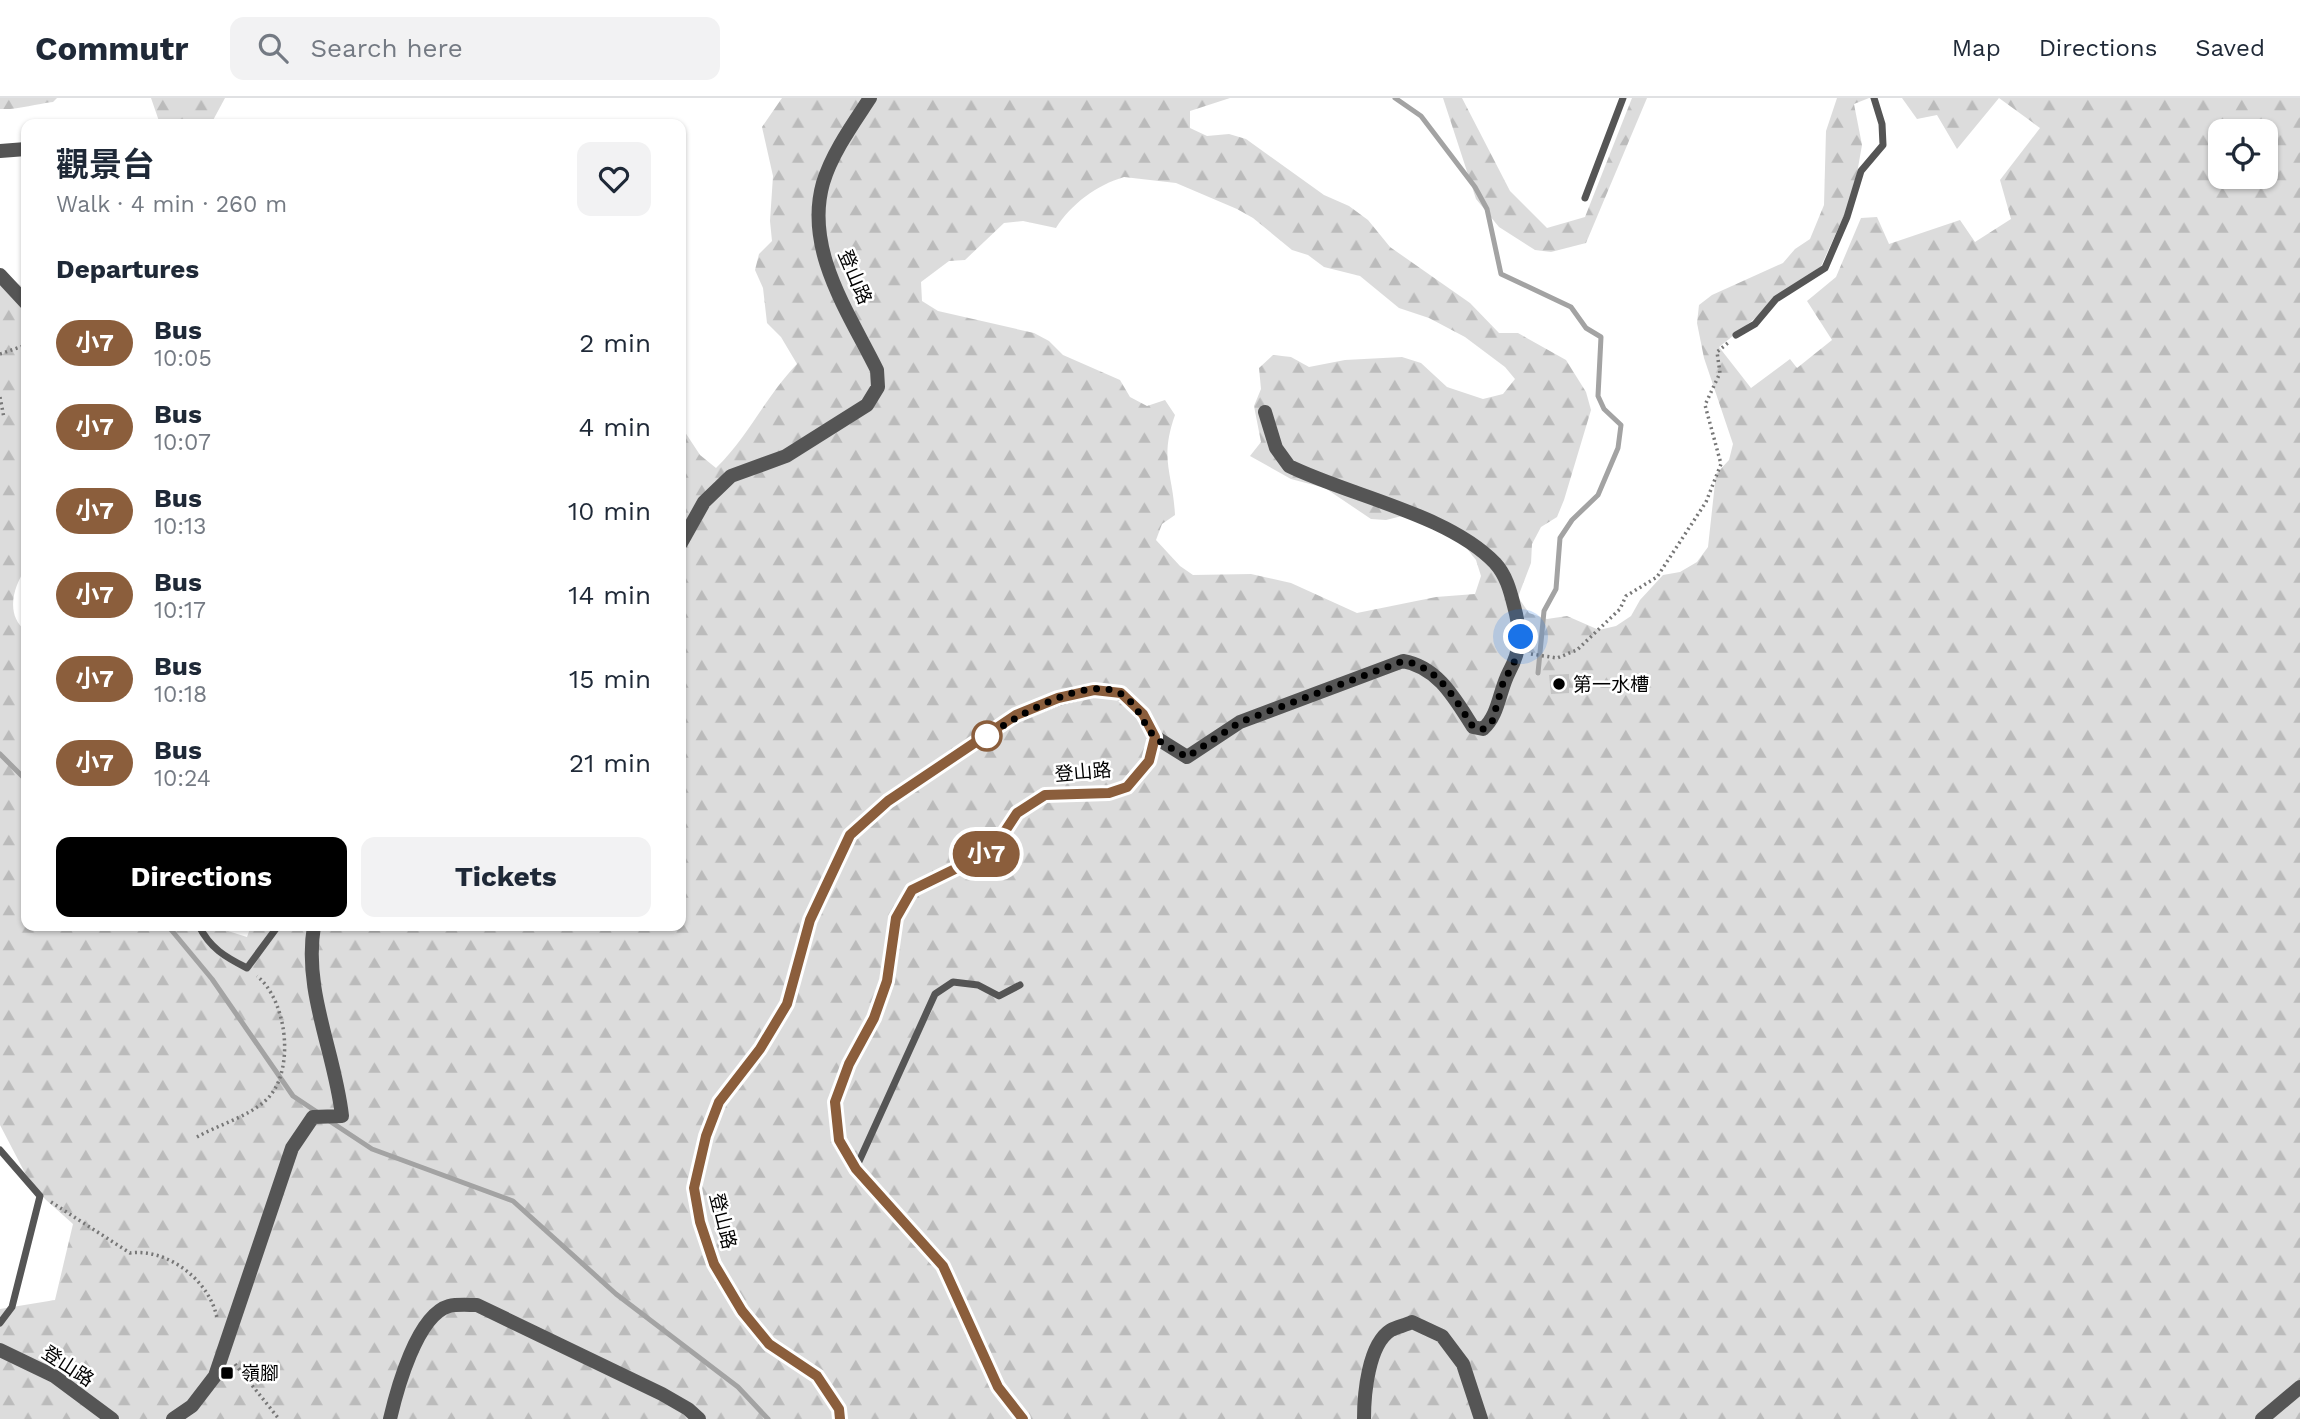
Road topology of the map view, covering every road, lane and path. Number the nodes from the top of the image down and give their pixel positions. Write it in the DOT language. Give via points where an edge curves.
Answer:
graph roads {
  1 [pos="870,98"];
  2 [pos="1623,98"];
  3 [pos="1874,98"];
  4 [pos="21,149"];
  5 [pos="0,151"];
  6 [pos="1585,198"];
  7 [pos="0,275"];
  8 [pos="21,298"];
  9 [pos="1736,335"];
  10 [pos="21,347"];
  11 [pos="0,355"];
  12 [pos="0,397"];
  13 [pos="1265,412"];
  14 [pos="4,418"];
  15 [pos="686,534"];
  16 [pos="1518,655"];
  17 [pos="1155,737"];
  18 [pos="202,931"];
  19 [pos="274,931"];
  20 [pos="313,931"];
  21 [pos="247,968"];
  22 [pos="1020,985"];
  23 [pos="197,1136"];
  24 [pos="0,1150"];
  25 [pos="856,1169"];
  26 [pos="40,1196"];
  27 [pos="0,1323"];
  28 [pos="218,1325"];
  29 [pos="0,1350"];
  30 [pos="220,1363"];
  31 [pos="2300,1387"];
  32 [pos="112,1419"];
  33 [pos="173,1419"];
  34 [pos="279,1419"];
  35 [pos="390,1419"];
  36 [pos="699,1419"];
  37 [pos="840,1419"];
  38 [pos="1023,1419"];
  39 [pos="1364,1419"];
  40 [pos="1481,1419"];
  41 [pos="2262,1419"];
  1 -- 15 [label="street, 登山路" via="823,183 817,228 826,267 877,370 878,387 867,405 786,456 731,476 704,502"];
  2 -- 6 [label="lane"];
  3 -- 9 [label="lane" via="1883,145 1861,171 1825,268 1776,299 1755,324"];
  4 -- 5 [label="street"];
  7 -- 8 [label="street"];
  9 -- 16 [label="path" via="1717,352 1720,373 1705,405 1721,464 1719,474 1657,577 1626,596 1620,609 1577,650 1557,659 1535,653"];
  10 -- 11 [label="path"];
  12 -- 14 [label="path"];
  13 -- 16 [label="street" via="1276,448 1289,466 1463,536 1496,564 1508,582 1517,617"];
  16 -- 17 [label="street" via="1503,683 1492,722 1483,729 1473,727 1440,680 1419,664 1403,661 1240,722 1187,757"];
  17 -- 25 [label="street, 登山路" via="1149,761 1127,787 1109,793 1045,795 1017,813 992,851 912,890 896,918 887,981 874,1018 835,1102 839,1140"];
  17 -- 37 [label="street, 登山路" via="1143,714 1121,693 1094,690 1058,698 1016,715 888,801 850,835 810,920 787,1004 719,1102 694,1188 714,1264 742,1311 769,1344 817,1376 839,1409"];
  18 -- 21 [label="lane" via="226,958"];
  19 -- 21 [label="lane"];
  20 -- 30 [label="street" via="314,993 342,1116 313,1117 292,1148"];
  21 -- 23 [label="path" via="275,1000 283,1063 277,1087 255,1109"];
  22 -- 25 [label="lane" via="999,996 978,985 953,982 935,994"];
  24 -- 26 [label="lane"];
  25 -- 38 [label="street, 登山路" via="943,1266 998,1387"];
  26 -- 27 [label="lane" via="12,1307"];
  26 -- 28 [label="path" via="130,1253 153,1255 184,1268 205,1288"];
  29 -- 32 [label="street, 登山路" via="54,1376"];
  30 -- 33 [label="street" via="201,1396"];
  30 -- 34 [label="path" via="237,1363"];
  31 -- 41 [label="street"];
  35 -- 36 [label="street" via="396,1391 427,1319 449,1306 477,1305 662,1394"];
  39 -- 40 [label="street" via="1373,1356 1389,1331 1412,1322 1442,1336 1463,1364"];
}
